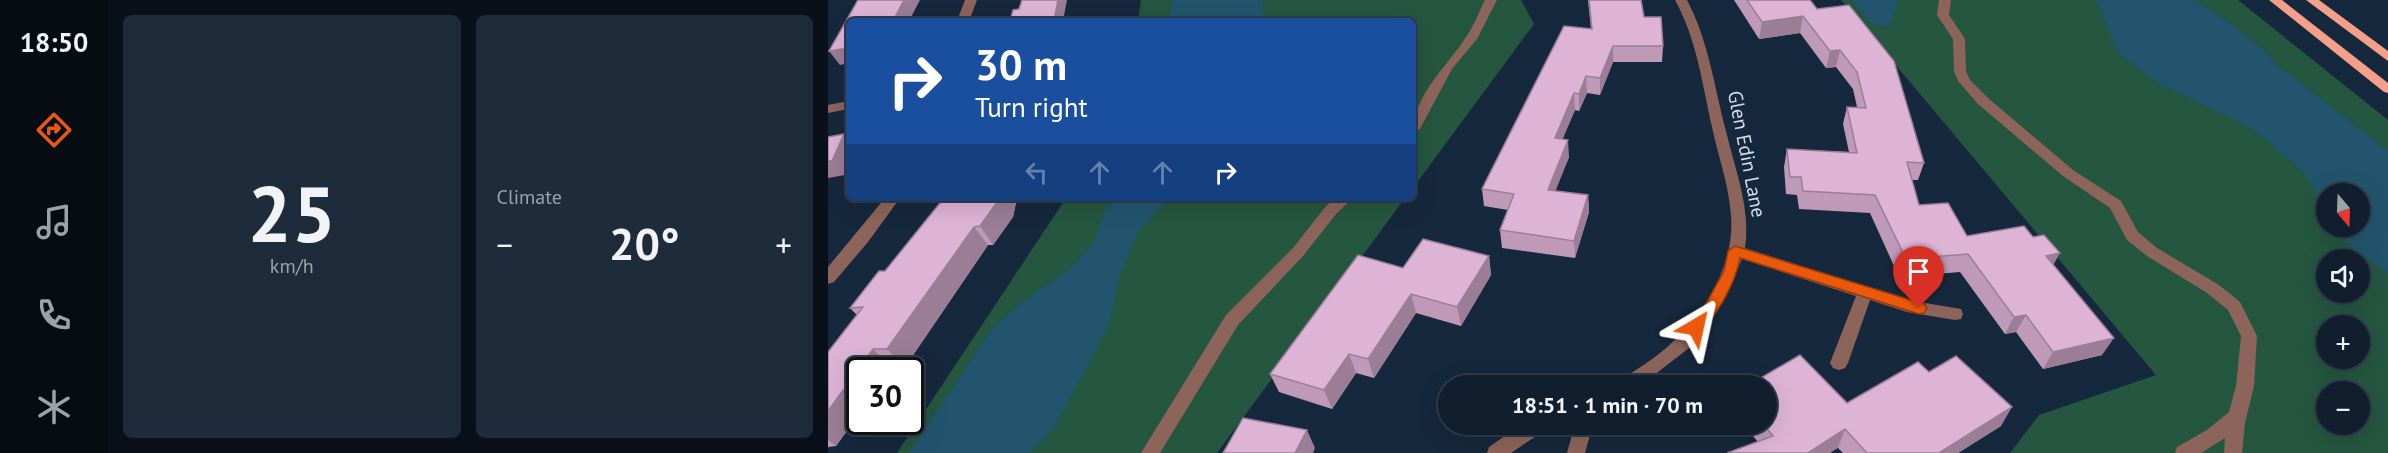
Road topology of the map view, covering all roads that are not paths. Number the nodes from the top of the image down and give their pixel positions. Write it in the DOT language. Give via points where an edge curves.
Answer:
graph roads {
  1 [pos="971,0"];
  2 [pos="1491,0"];
  3 [pos="1680,0"];
  4 [pos="1945,0"];
  5 [pos="2275,0"];
  6 [pos="2312,0"];
  7 [pos="964,18"];
  8 [pos="2388,57"];
  9 [pos="2388,89"];
  10 [pos="846,105"];
  11 [pos="828,108"];
  12 [pos="1416,123"];
  13 [pos="891,201"];
  14 [pos="1342,201"];
  15 [pos="1735,251"];
  16 [pos="828,278"];
  17 [pos="1865,292"];
  18 [pos="1955,314"];
  19 [pos="1839,363"];
  20 [pos="1641,375"];
  21 [pos="2237,417"];
  22 [pos="1522,435"];
  23 [pos="1581,435"];
  24 [pos="1150,453"];
  25 [pos="1496,453"];
  26 [pos="1576,453"];
  27 [pos="2184,453"];
  28 [pos="2233,453"];
  1 -- 7 [label="street"];
  2 -- 12 [label="street" via="1471,39 1447,68"];
  3 -- 15 [label="street, Glen Edin Lane" via="1694,22 1706,56 1734,191 1739,230"];
  4 -- 21 [label="street" via="1943,15 1959,39 1960,71 1977,95 2035,148 2116,205 2132,236 2234,306 2249,336 2245,387"];
  5 -- 9 [label="main road"];
  6 -- 8 [label="main road"];
  10 -- 11 [label="street"];
  13 -- 16 [label="street"];
  14 -- 24 [label="street" via="1232,320"];
  15 -- 17 [label="street"];
  15 -- 20 [label="street, Glen Edin Lane" via="1731,271 1709,313 1672,353"];
  17 -- 18 [label="street" via="1907,306"];
  17 -- 19 [label="street"];
  21 -- 27 [label="street"];
  21 -- 28 [label="street"];
  22 -- 25 [label="street"];
  23 -- 26 [label="street"];
}
